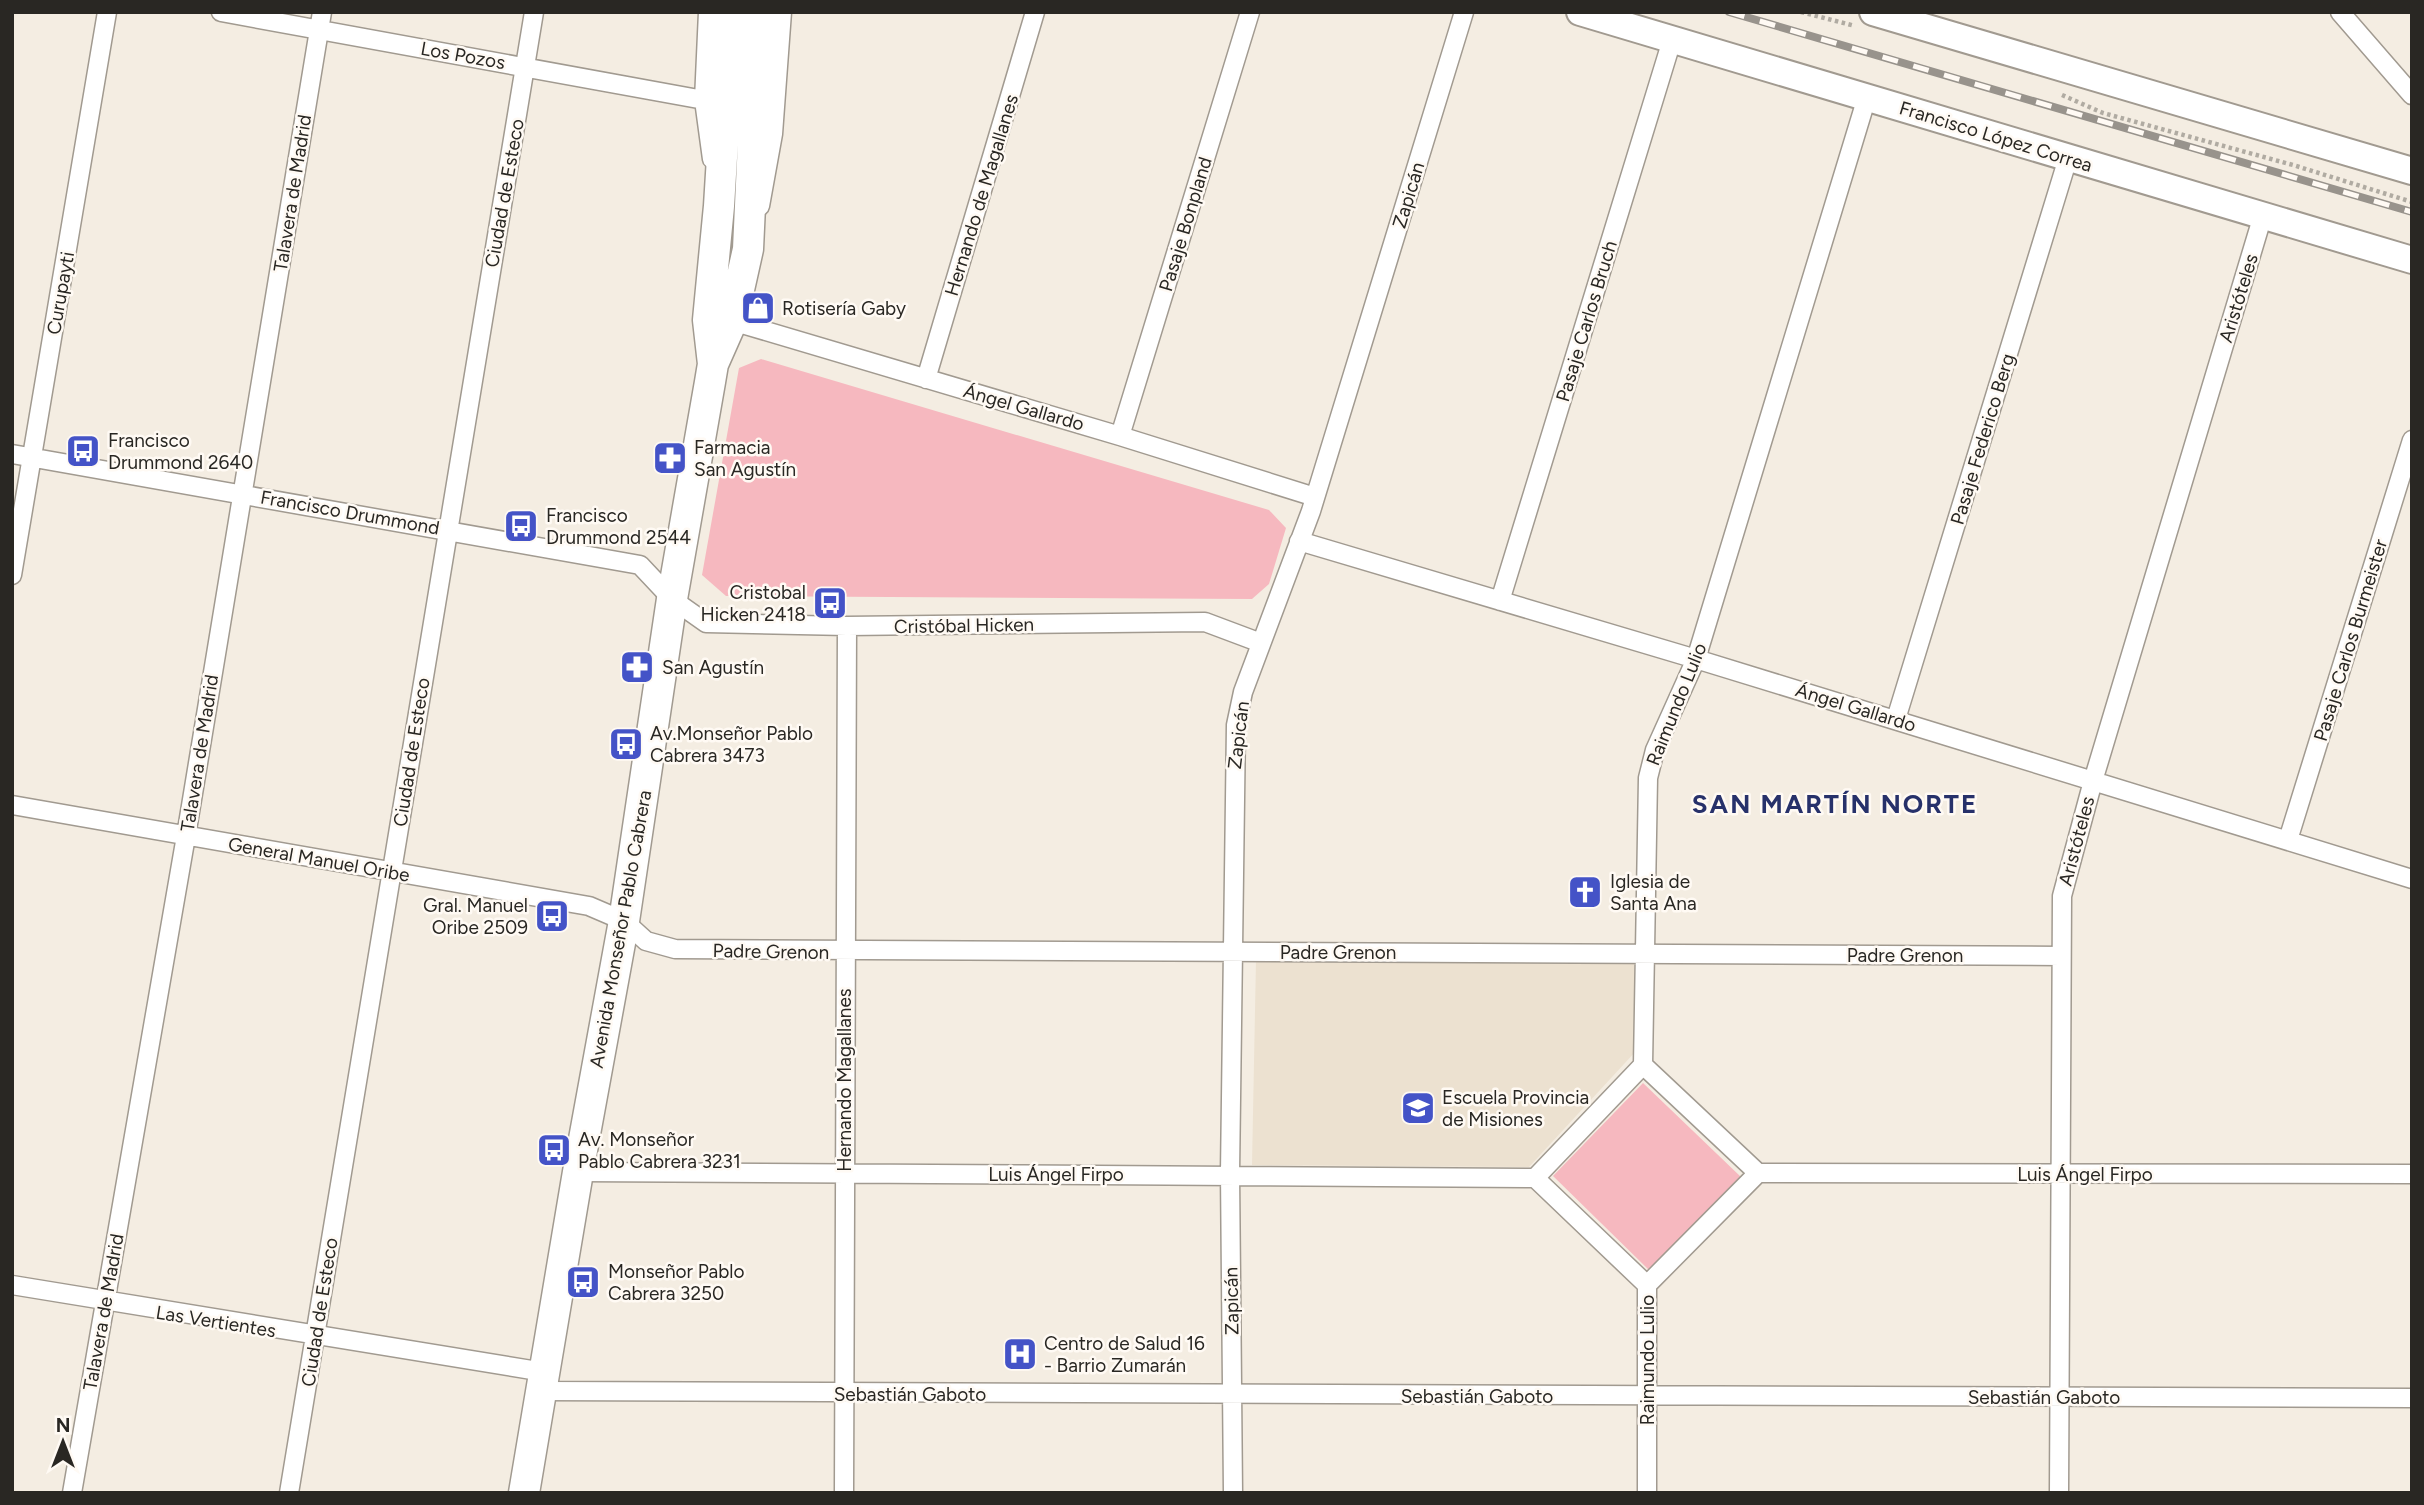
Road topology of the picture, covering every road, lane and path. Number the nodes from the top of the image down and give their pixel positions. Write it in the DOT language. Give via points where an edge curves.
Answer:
graph roads {
  1 [pos="107,12"];
  2 [pos="221,12"];
  3 [pos="534,12"];
  4 [pos="708,12"];
  5 [pos="731,12"];
  6 [pos="759,12"];
  7 [pos="782,12"];
  8 [pos="1035,12"];
  9 [pos="1250,12"];
  10 [pos="1464,12"];
  11 [pos="1580,12"];
  12 [pos="1873,12"];
  13 [pos="2340,12"];
  14 [pos="320,21"];
  15 [pos="1671,40"];
  16 [pos="525,66"];
  17 [pos="2412,95"];
  18 [pos="1867,97"];
  19 [pos="704,100"];
  20 [pos="2068,158"];
  21 [pos="2412,171"];
  22 [pos="719,206"];
  23 [pos="2263,215"];
  24 [pos="748,250"];
  25 [pos="2412,260"];
  26 [pos="732,321"];
  27 [pos="713,364"];
  28 [pos="926,379"];
  29 [pos="1119,436"];
  30 [pos="2412,440"];
  31 [pos="12,454"];
  32 [pos="32,457"];
  33 [pos="243,493"];
  34 [pos="1315,497"];
  35 [pos="447,530"];
  36 [pos="1299,541"];
  37 [pos="12,575"];
  38 [pos="672,599"];
  39 [pos="1500,601"];
  40 [pos="847,626"];
  41 [pos="1261,643"];
  42 [pos="1696,659"];
  43 [pos="1896,719"];
  44 [pos="2092,781"];
  45 [pos="12,805"];
  46 [pos="186,836"];
  47 [pos="2288,840"];
  48 [pos="392,872"];
  49 [pos="2412,879"];
  50 [pos="624,921"];
  51 [pos="844,952"];
  52 [pos="1232,952"];
  53 [pos="1643,953"];
  54 [pos="2061,956"];
  55 [pos="1643,1065"];
  56 [pos="578,1172"];
  57 [pos="1230,1174"];
  58 [pos="1758,1174"];
  59 [pos="2062,1174"];
  60 [pos="2412,1174"];
  61 [pos="843,1176"];
  62 [pos="1535,1178"];
  63 [pos="12,1285"];
  64 [pos="1647,1285"];
  65 [pos="104,1303"];
  66 [pos="314,1337"];
  67 [pos="543,1381"];
  68 [pos="844,1394"];
  69 [pos="1233,1395"];
  70 [pos="1647,1397"];
  71 [pos="2059,1397"];
  72 [pos="2412,1398"];
  73 [pos="72,1493"];
  74 [pos="289,1493"];
  75 [pos="524,1493"];
  76 [pos="845,1493"];
  77 [pos="1233,1493"];
  78 [pos="1647,1493"];
  79 [pos="2059,1493"];
  1 -- 32 [label="street, Curupayti"];
  2 -- 14 [label="street, Los Pozos"];
  3 -- 16 [label="street, Ciudad de Esteco"];
  4 -- 19 [label="street, Avenida Monseñor Pablo Cabrera"];
  5 -- 22 [label="main road, Avenida Monseñor Pablo Cabrera"];
  6 -- 24 [label="main road, Avenida Monseñor Pablo Cabrera"];
  7 -- 24 [label="street, Avenida Monseñor Pablo Cabrera" via="767,179"];
  8 -- 28 [label="street, Hernando de Magallanes"];
  9 -- 29 [label="street, Pasaje Bonpland"];
  10 -- 34 [label="street, Zapicán"];
  11 -- 15 [label="main road, Francisco López Correa"];
  12 -- 21 [label="main road"];
  13 -- 17 [label="street"];
  14 -- 16 [label="street, Los Pozos"];
  14 -- 33 [label="street, Talavera de Madrid"];
  15 -- 18 [label="main road, Francisco López Correa"];
  15 -- 39 [label="street, Pasaje Carlos Bruch"];
  16 -- 19 [label="street, Los Pozos"];
  16 -- 35 [label="street, Ciudad de Esteco"];
  18 -- 20 [label="main road, Francisco López Correa"];
  18 -- 42 [label="street, Raimundo Lulio"];
  19 -- 22 [label="street, Avenida Monseñor Pablo Cabrera"];
  20 -- 23 [label="main road, Francisco López Correa"];
  20 -- 43 [label="street, Pasaje Federico Berg"];
  22 -- 27 [label="main road, Avenida Monseñor Pablo Cabrera" via="708,320"];
  23 -- 25 [label="main road, Francisco López Correa"];
  23 -- 44 [label="street, Aristóteles"];
  24 -- 26 [label="main road, Avenida Monseñor Pablo Cabrera"];
  26 -- 27 [label="main road, Avenida Monseñor Pablo Cabrera"];
  26 -- 28 [label="street, Ángel Gallardo"];
  27 -- 38 [label="main road, Avenida Monseñor Pablo Cabrera"];
  28 -- 29 [label="street, Ángel Gallardo"];
  29 -- 34 [label="street, Ángel Gallardo"];
  30 -- 47 [label="street, Pasaje Carlos Burmeister"];
  31 -- 32 [label="street, Francisco Drummond"];
  32 -- 33 [label="street, Francisco Drummond"];
  32 -- 37 [label="street, Curupayti"];
  33 -- 35 [label="street, Francisco Drummond"];
  33 -- 46 [label="street, Talavera de Madrid"];
  34 -- 36 [label="street, Zapicán"];
  35 -- 38 [label="street, Francisco Drummond" via="640,565"];
  35 -- 48 [label="street, Ciudad de Esteco"];
  36 -- 39 [label="street, Ángel Gallardo"];
  36 -- 41 [label="street, Zapicán"];
  38 -- 40 [label="street, Cristóbal Hicken" via="706,623"];
  38 -- 50 [label="main road, Avenida Monseñor Pablo Cabrera"];
  39 -- 42 [label="street, Ángel Gallardo"];
  40 -- 41 [label="street, Cristóbal Hicken" via="1205,622"];
  40 -- 51 [label="street, Hernando Magallanes"];
  41 -- 52 [label="street, Zapicán" via="1236,725"];
  42 -- 43 [label="street, Ángel Gallardo"];
  42 -- 53 [label="street, Raimundo Lulio" via="1655,750 1648,778"];
  43 -- 44 [label="street, Ángel Gallardo"];
  44 -- 47 [label="street, Ángel Gallardo"];
  44 -- 54 [label="street, Aristóteles" via="2062,896"];
  45 -- 46 [label="street, General Manuel Oribe"];
  46 -- 48 [label="street, General Manuel Oribe"];
  46 -- 65 [label="street, Talavera de Madrid"];
  47 -- 49 [label="street, Ángel Gallardo"];
  48 -- 50 [label="street, General Manuel Oribe" via="589,906"];
  48 -- 66 [label="street, Ciudad de Esteco"];
  50 -- 51 [label="street, Padre Grenon" via="646,941 676,949"];
  50 -- 56 [label="main road, Avenida Monseñor Pablo Cabrera"];
  51 -- 52 [label="street, Padre Grenon"];
  51 -- 61 [label="street, Hernando Magallanes"];
  52 -- 53 [label="street, Padre Grenon"];
  52 -- 57 [label="street, Zapicán"];
  53 -- 54 [label="street, Padre Grenon"];
  53 -- 55 [label="street, Raimundo Lulio"];
  54 -- 59 [label="street, Aristóteles"];
  55 -- 58 [label="street"];
  55 -- 62 [label="street"];
  56 -- 61 [label="street, Luis Ángel Firpo"];
  56 -- 67 [label="main road, Avenida Monseñor Pablo Cabrera"];
  57 -- 61 [label="street, Luis Ángel Firpo"];
  57 -- 62 [label="street, Luis Ángel Firpo"];
  57 -- 69 [label="street, Zapicán"];
  58 -- 59 [label="street, Luis Ángel Firpo"];
  58 -- 64 [label="street, Raimundo Lulio"];
  59 -- 60 [label="street, Luis Ángel Firpo"];
  59 -- 71 [label="street, Aristóteles"];
  61 -- 68 [label="street, Hernando Magallanes"];
  62 -- 64 [label="street"];
  63 -- 65 [label="street, Las Vertientes"];
  64 -- 70 [label="street, Raimundo Lulio"];
  65 -- 66 [label="street, Las Vertientes"];
  65 -- 73 [label="street, Talavera de Madrid"];
  66 -- 67 [label="street, Las Vertientes"];
  66 -- 74 [label="street, Ciudad de Esteco"];
  67 -- 68 [label="street, Sebastián Gaboto"];
  67 -- 75 [label="main road, Avenida Monseñor Pablo Cabrera"];
  68 -- 69 [label="street, Sebastián Gaboto"];
  68 -- 76 [label="street, Hernando Magallanes"];
  69 -- 70 [label="street, Sebastián Gaboto"];
  69 -- 77 [label="street, Zapicán"];
  70 -- 71 [label="street, Sebastián Gaboto"];
  70 -- 78 [label="street, Raimundo Lulio"];
  71 -- 72 [label="street, Sebastián Gaboto"];
  71 -- 79 [label="street, Aristóteles"];
}
